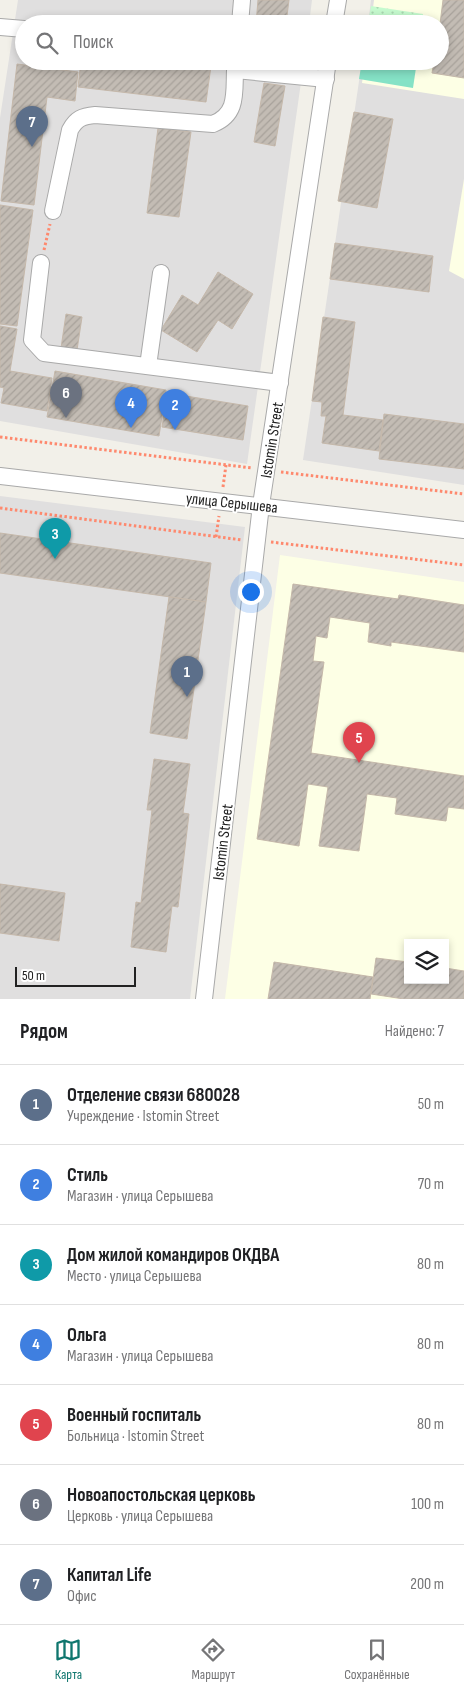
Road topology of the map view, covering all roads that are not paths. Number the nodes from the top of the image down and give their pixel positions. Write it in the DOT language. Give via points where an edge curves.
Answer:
graph roads {
  1 [pos="242,0"];
  2 [pos="338,0"];
  3 [pos="241,15"];
  4 [pos="336,15"];
  5 [pos="0,27"];
  6 [pos="15,28"];
  7 [pos="235,70"];
  8 [pos="263,70"];
  9 [pos="327,70"];
  10 [pos="326,79"];
  11 [pos="53,211"];
  12 [pos="41,262"];
  13 [pos="161,273"];
  14 [pos="148,366"];
  15 [pos="280,383"];
  16 [pos="0,476"];
  17 [pos="261,505"];
  18 [pos="464,530"];
  19 [pos="204,999"];
  1 -- 3 [label="street"];
  2 -- 4 [label="street"];
  5 -- 6 [label="street"];
  7 -- 11 [label="street" via="233,104 228,114 213,124 95,115 84,116 74,122"];
  8 -- 10 [label="street"];
  9 -- 10 [label="street, Istomin Street"];
  10 -- 15 [label="street, Istomin Street"];
  12 -- 14 [label="street" via="32,340 44,353"];
  13 -- 14 [label="street"];
  14 -- 15 [label="street"];
  15 -- 17 [label="street, Istomin Street"];
  16 -- 17 [label="street, улица Серышева"];
  17 -- 18 [label="street, улица Серышева"];
  17 -- 19 [label="street, Istomin Street"];
}
